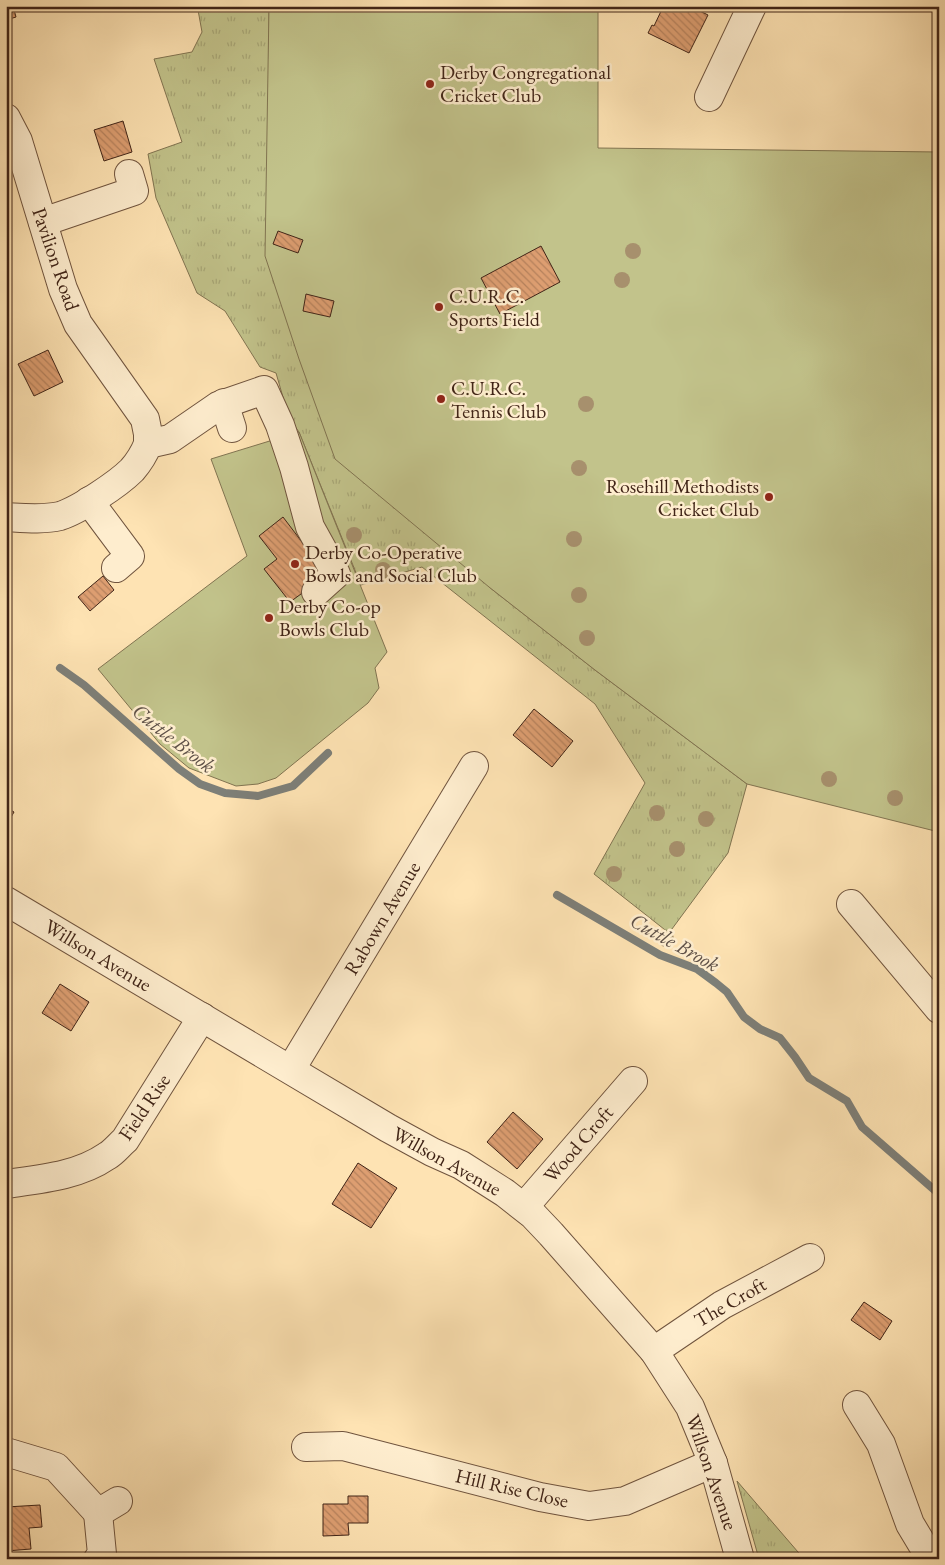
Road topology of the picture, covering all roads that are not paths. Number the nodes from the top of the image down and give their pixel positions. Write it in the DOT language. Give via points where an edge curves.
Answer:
graph roads {
  1 [pos="752,6"];
  2 [pos="709,97"];
  3 [pos="6,118"];
  4 [pos="129,174"];
  5 [pos="43,222"];
  6 [pos="148,444"];
  7 [pos="89,501"];
  8 [pos="6,517"];
  9 [pos="116,568"];
  10 [pos="316,592"];
  11 [pos="474,766"];
  12 [pos="6,901"];
  13 [pos="851,904"];
  14 [pos="939,1010"];
  15 [pos="202,1017"];
  16 [pos="291,1069"];
  17 [pos="633,1081"];
  18 [pos="6,1184"];
  19 [pos="524,1208"];
  20 [pos="810,1258"];
  21 [pos="654,1351"];
  22 [pos="857,1405"];
  23 [pos="306,1447"];
  24 [pos="6,1452"];
  25 [pos="713,1463"];
  26 [pos="103,1557"];
  27 [pos="740,1559"];
  28 [pos="931,1559"];
  1 -- 2 [label="street"];
  3 -- 5 [label="street, Pavilion Road" via="18,141"];
  4 -- 5 [label="street" via="134,191"];
  5 -- 6 [label="street, Pavilion Road" via="63,289 78,324 145,419"];
  6 -- 7 [label="street" via="130,472"];
  6 -- 10 [label="street" via="180,434 210,411 228,416 264,390 294,467 310,527 336,574"];
  7 -- 8 [label="street" via="61,516"];
  7 -- 9 [label="street" via="130,556"];
  11 -- 16 [label="street, Rabown Avenue"];
  12 -- 15 [label="street, Willson Avenue"];
  13 -- 14 [label="street"];
  15 -- 16 [label="street, Willson Avenue"];
  15 -- 18 [label="street, Field Rise" via="125,1140 108,1156 81,1170"];
  16 -- 19 [label="street, Willson Avenue" via="388,1128 460,1165"];
  17 -- 19 [label="street, Wood Croft"];
  19 -- 21 [label="street, Willson Avenue"];
  20 -- 21 [label="street, The Croft" via="722,1304"];
  21 -- 25 [label="street, Willson Avenue" via="690,1407"];
  22 -- 28 [label="street" via="881,1444 910,1524"];
  23 -- 25 [label="street, Hill Rise Close" via="343,1446 540,1497 589,1506 625,1501"];
  24 -- 26 [label="street" via="56,1467 108,1507"];
  25 -- 27 [label="street, Willson Avenue"];
}
